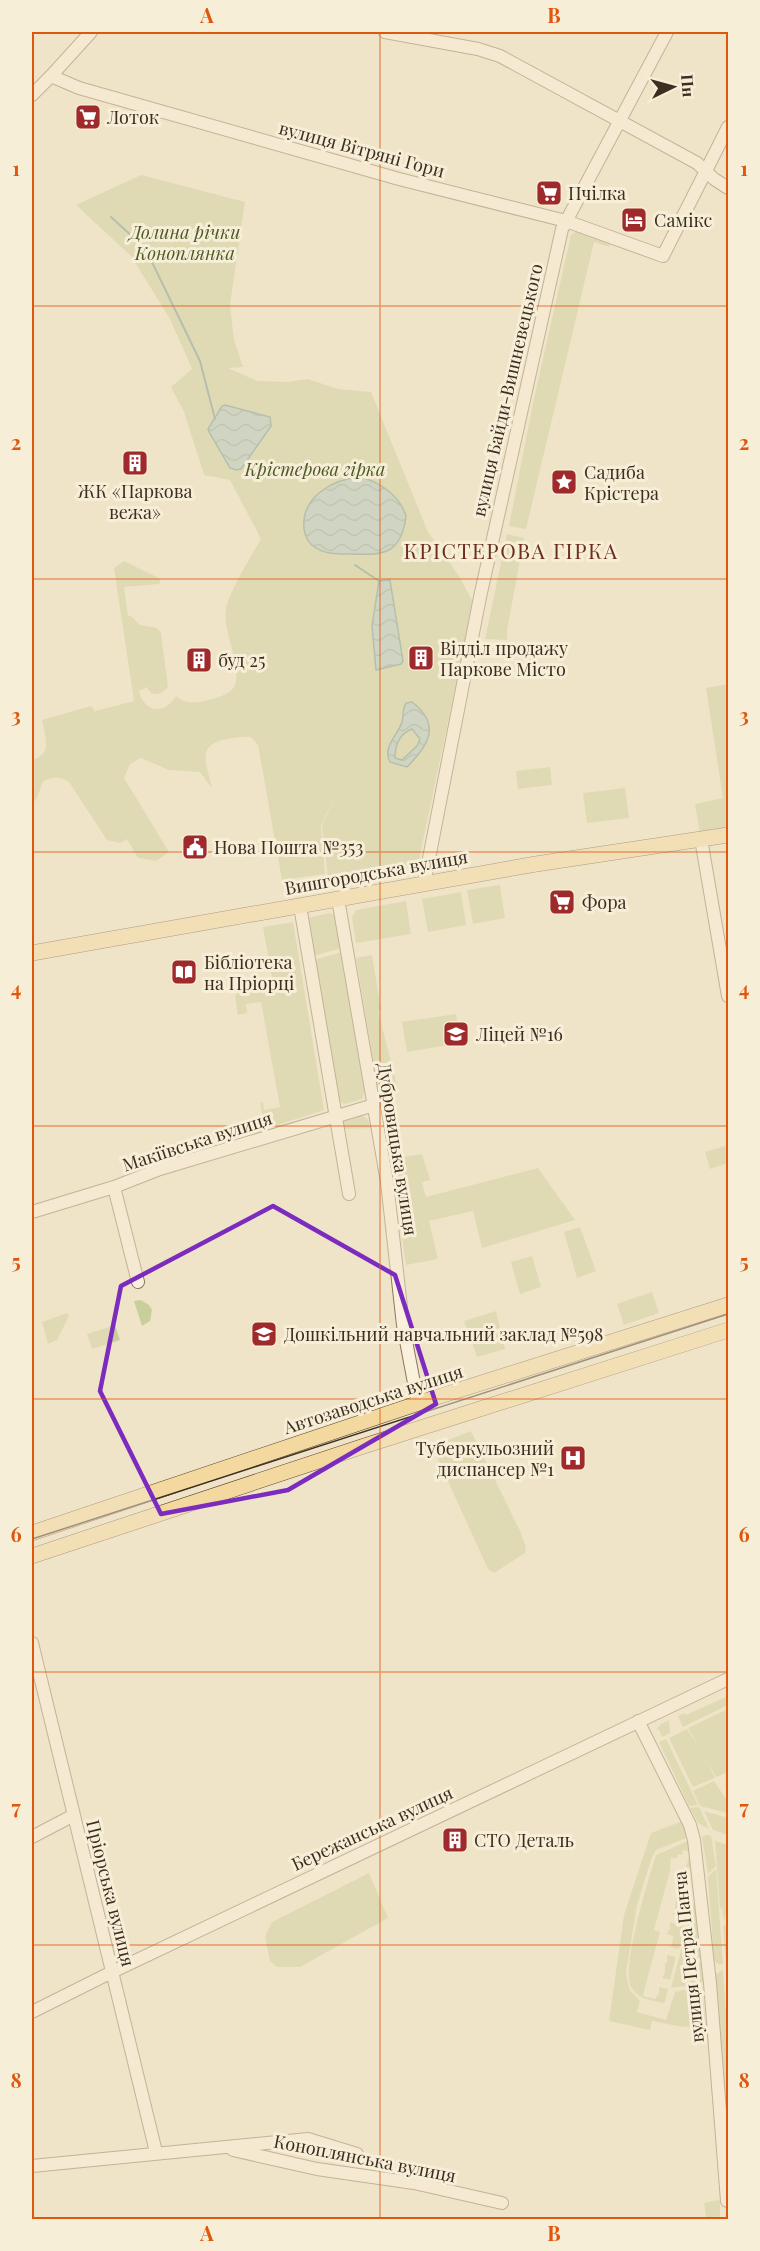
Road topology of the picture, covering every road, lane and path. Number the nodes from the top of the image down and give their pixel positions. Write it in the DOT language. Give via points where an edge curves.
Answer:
graph roads {
  1 [pos="90,32"];
  2 [pos="385,32"];
  3 [pos="667,32"];
  4 [pos="51,76"];
  5 [pos="32,95"];
  6 [pos="619,123"];
  7 [pos="729,127"];
  8 [pos="705,171"];
  9 [pos="729,188"];
  10 [pos="566,220"];
  11 [pos="729,835"];
  12 [pos="701,839"];
  13 [pos="423,884"];
  14 [pos="338,899"];
  15 [pos="300,906"];
  16 [pos="32,953"];
  17 [pos="729,996"];
  18 [pos="374,1105"];
  19 [pos="337,1116"];
  20 [pos="114,1187"];
  21 [pos="349,1194"];
  22 [pos="32,1212"];
  23 [pos="138,1282"];
  24 [pos="729,1305"];
  25 [pos="729,1330"];
  26 [pos="418,1404"];
  27 [pos="32,1533"];
  28 [pos="32,1556"];
  29 [pos="32,1643"];
  30 [pos="729,1679"];
  31 [pos="638,1721"];
  32 [pos="74,1815"];
  33 [pos="32,1837"];
  34 [pos="112,1972"];
  35 [pos="32,2012"];
  36 [pos="222,2147"];
  37 [pos="156,2152"];
  38 [pos="357,2154"];
  39 [pos="32,2166"];
  40 [pos="727,2201"];
  41 [pos="502,2202"];
  1 -- 4 [label="street"];
  2 -- 6 [label="street" via="488,52"];
  3 -- 6 [label="street, вулиця Байди-Вишневецького"];
  4 -- 5 [label="street"];
  4 -- 10 [label="street, вулиця Вітряні Гори" via="66,84 399,178"];
  6 -- 8 [label="street" via="697,163"];
  6 -- 10 [label="street, вулиця Байди-Вишневецького"];
  7 -- 8 [label="street"];
  8 -- 9 [label="street"];
  8 -- 10 [label="street, вулиця Вітряні Гори" via="663,256"];
  10 -- 13 [label="street, вулиця Байди-Вишневецького" via="480,597"];
  11 -- 12 [label="main road, Вишгородська вулиця"];
  12 -- 13 [label="main road, Вишгородська вулиця"];
  12 -- 17 [label="street"];
  13 -- 14 [label="main road, Вишгородська вулиця"];
  14 -- 15 [label="main road, Вишгородська вулиця"];
  14 -- 18 [label="street, Дубровицька вулиця"];
  15 -- 16 [label="main road, Вишгородська вулиця"];
  15 -- 19 [label="street"];
  18 -- 19 [label="street, Макіївська вулиця"];
  18 -- 26 [label="street, Дубровицька вулиця" via="403,1325"];
  19 -- 20 [label="street, Макіївська вулиця" via="160,1169"];
  19 -- 21 [label="street"];
  20 -- 22 [label="street, Макіївська вулиця"];
  20 -- 23 [label="street"];
  24 -- 26 [label="main road, Автозаводська вулиця"];
  25 -- 28 [label="main road"];
  26 -- 27 [label="main road, Автозаводська вулиця"];
  29 -- 32 [label="street, Пріорська вулиця"];
  30 -- 31 [label="street, Бережанська вулиця"];
  31 -- 34 [label="street, Бережанська вулиця"];
  31 -- 40 [label="street, вулиця Петра Панча" via="694,1840"];
  32 -- 33 [label="street"];
  32 -- 34 [label="street, Пріорська вулиця"];
  34 -- 35 [label="street, Бережанська вулиця"];
  34 -- 37 [label="street, Пріорська вулиця"];
  36 -- 37 [label="street, Коноплянська вулиця"];
  36 -- 38 [label="street, Коноплянська вулиця" via="308,2139"];
  36 -- 41 [label="street, Коноплянська вулиця" via="317,2169 414,2183"];
  37 -- 39 [label="street, Коноплянська вулиця"];
}
